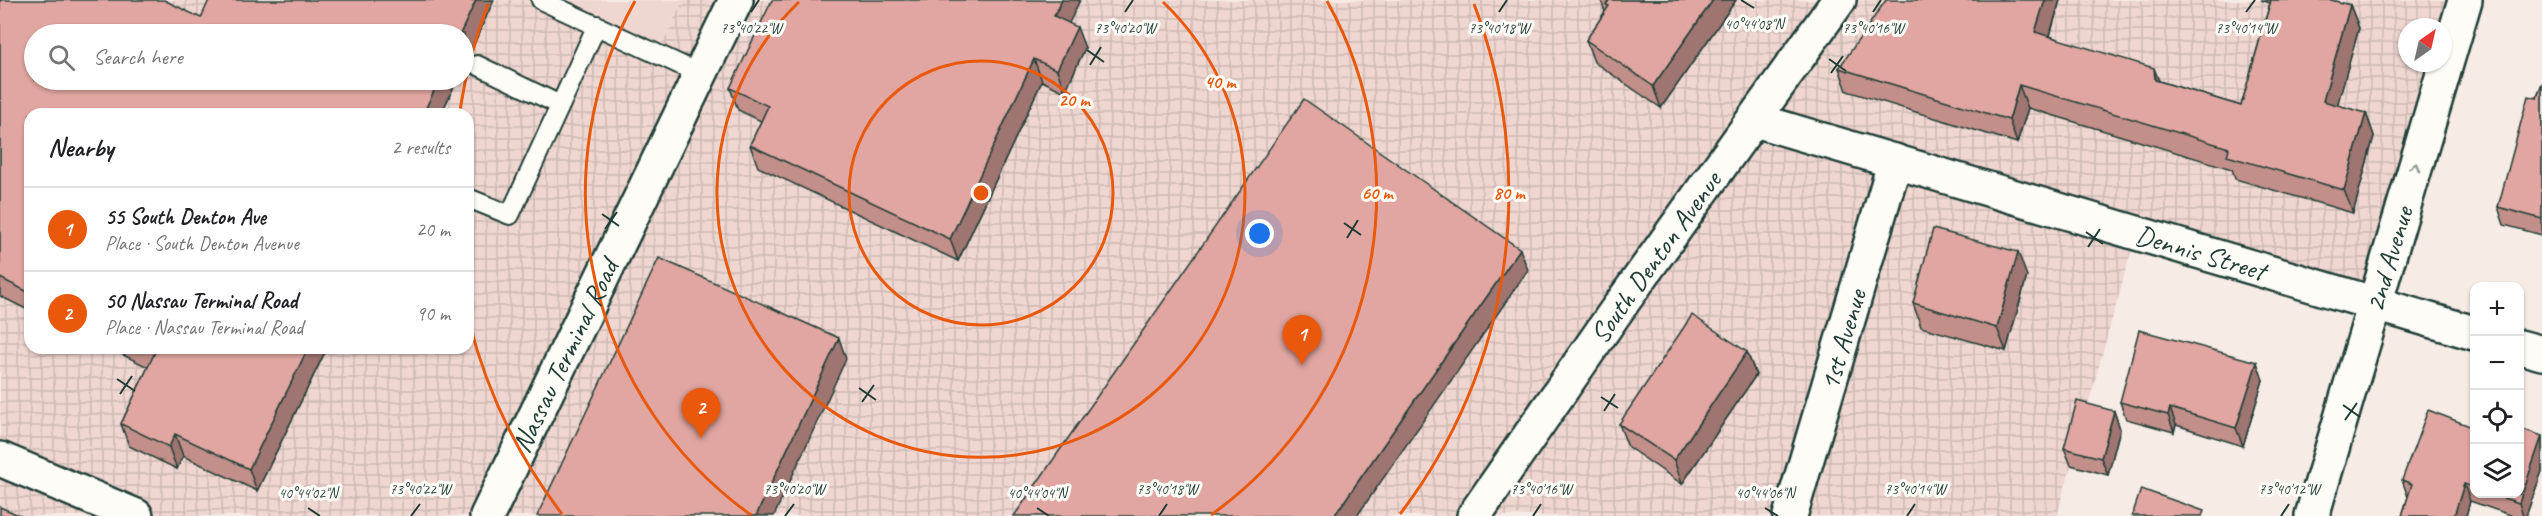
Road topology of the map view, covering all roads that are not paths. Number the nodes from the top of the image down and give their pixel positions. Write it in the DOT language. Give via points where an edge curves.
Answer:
graph roads {
  1 [pos="541,0"];
  2 [pos="736,0"];
  3 [pos="1839,0"];
  4 [pos="2464,0"];
  5 [pos="597,26"];
  6 [pos="477,65"];
  7 [pos="700,74"];
  8 [pos="560,105"];
  9 [pos="1755,120"];
  10 [pos="1895,161"];
  11 [pos="474,200"];
  12 [pos="2374,303"];
  13 [pos="2470,332"];
  14 [pos="2524,348"];
  15 [pos="2542,353"];
  16 [pos="0,459"];
  17 [pos="136,516"];
  18 [pos="487,516"];
  19 [pos="1474,516"];
  20 [pos="1790,516"];
  21 [pos="2312,516"];
  1 -- 5 [label="lane"];
  2 -- 7 [label="street, Nassau Terminal Road"];
  3 -- 9 [label="street, South Denton Avenue"];
  12 -- 4 [label="street, 2nd Avenue, one-way"];
  5 -- 7 [label="lane"];
  5 -- 8 [label="lane"];
  6 -- 8 [label="lane"];
  7 -- 18 [label="street, Nassau Terminal Road"];
  8 -- 11 [label="lane" via="510,215"];
  9 -- 10 [label="street, Dennis Street"];
  9 -- 19 [label="street, South Denton Avenue"];
  10 -- 12 [label="street, Dennis Street"];
  10 -- 20 [label="street, 1st Avenue"];
  12 -- 13 [label="street, Dennis Street"];
  12 -- 21 [label="street, 2nd Avenue"];
  14 -- 15 [label="street"];
  16 -- 17 [label="street"];
}
